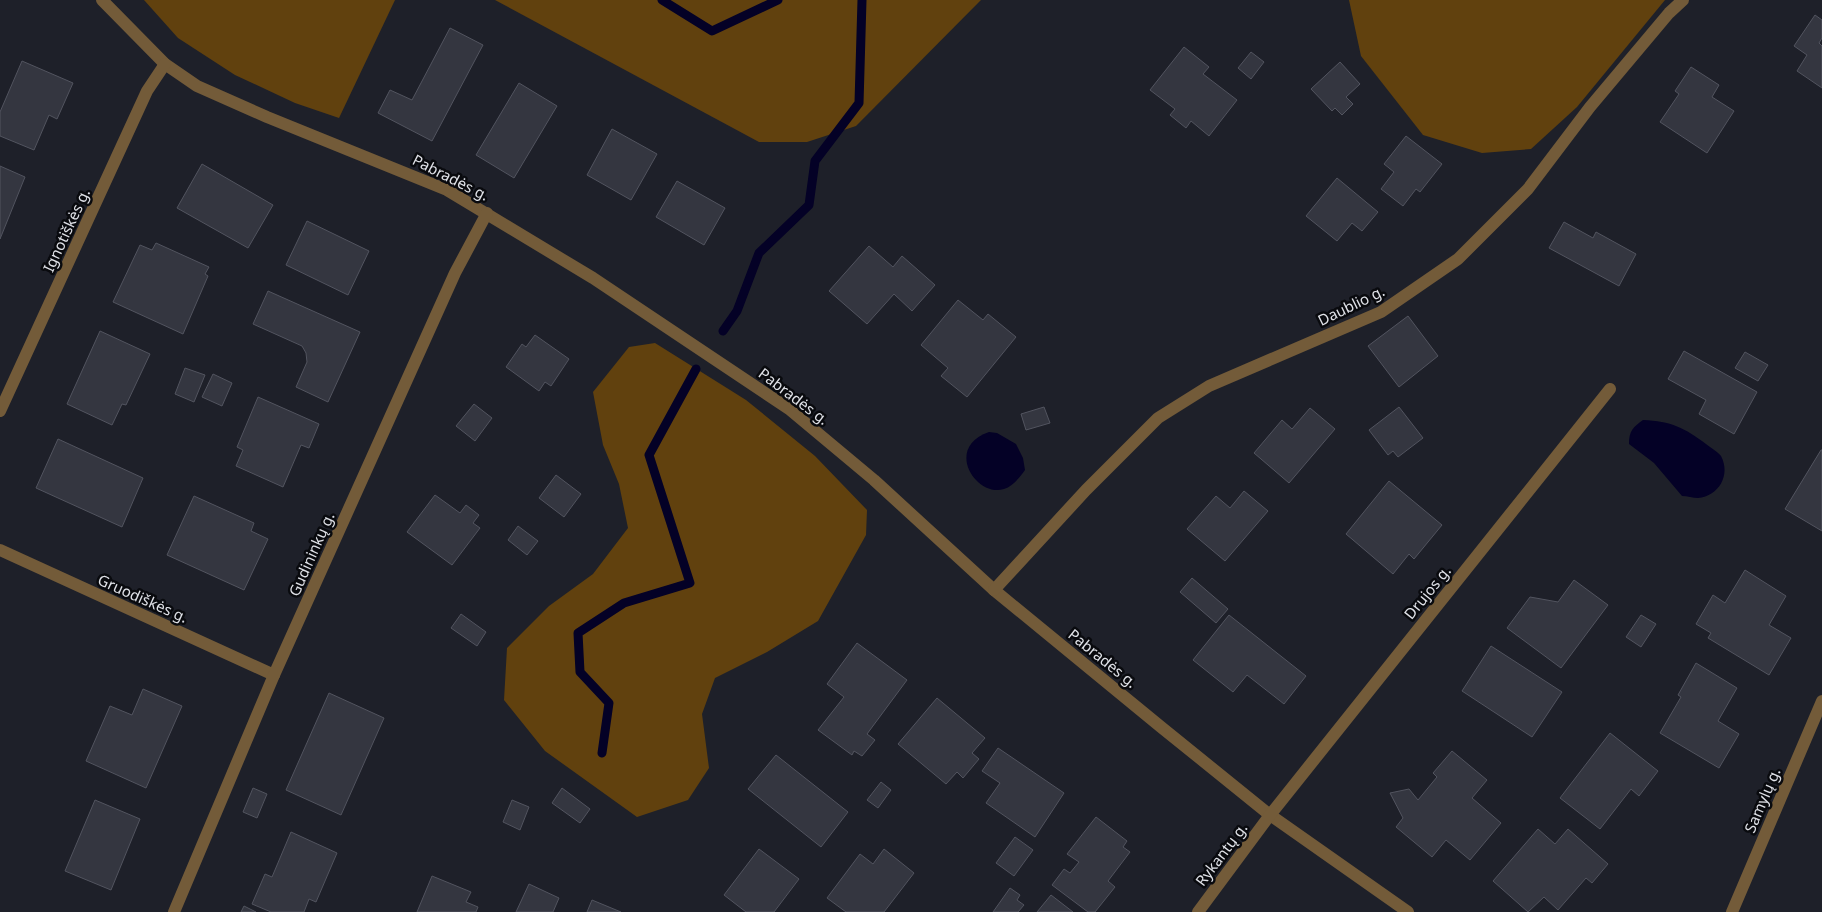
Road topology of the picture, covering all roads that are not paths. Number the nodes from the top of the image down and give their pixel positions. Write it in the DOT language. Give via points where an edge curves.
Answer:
graph roads {
  1 [pos="102,0"];
  2 [pos="1683,0"];
  3 [pos="165,64"];
  4 [pos="487,213"];
  5 [pos="1610,388"];
  6 [pos="0,411"];
  7 [pos="0,550"];
  8 [pos="994,590"];
  9 [pos="274,674"];
  10 [pos="1822,701"];
  11 [pos="1270,815"];
  12 [pos="174,912"];
  13 [pos="1198,912"];
  14 [pos="1408,912"];
  15 [pos="1732,912"];
  1 -- 3 [label="street, Pabradės g."];
  2 -- 8 [label="street, Daublio g." via="1590,107 1528,189 1458,259 1381,312 1209,386 1158,418"];
  3 -- 4 [label="street, Pabradės g." via="197,86 402,170"];
  3 -- 6 [label="street, Ignotiškės g." via="147,91"];
  4 -- 8 [label="street, Pabradės g." via="593,278 789,409 874,480"];
  4 -- 9 [label="street, Gudininkų g." via="455,273"];
  5 -- 11 [label="street, Drujos g."];
  7 -- 9 [label="street, Gruodiškės g."];
  8 -- 11 [label="street, Pabradės g."];
  9 -- 12 [label="street, Gudininkų g."];
  10 -- 15 [label="street, Samylų g."];
  11 -- 13 [label="street, Rykantų g."];
  11 -- 14 [label="street, Pabradės g."];
}
